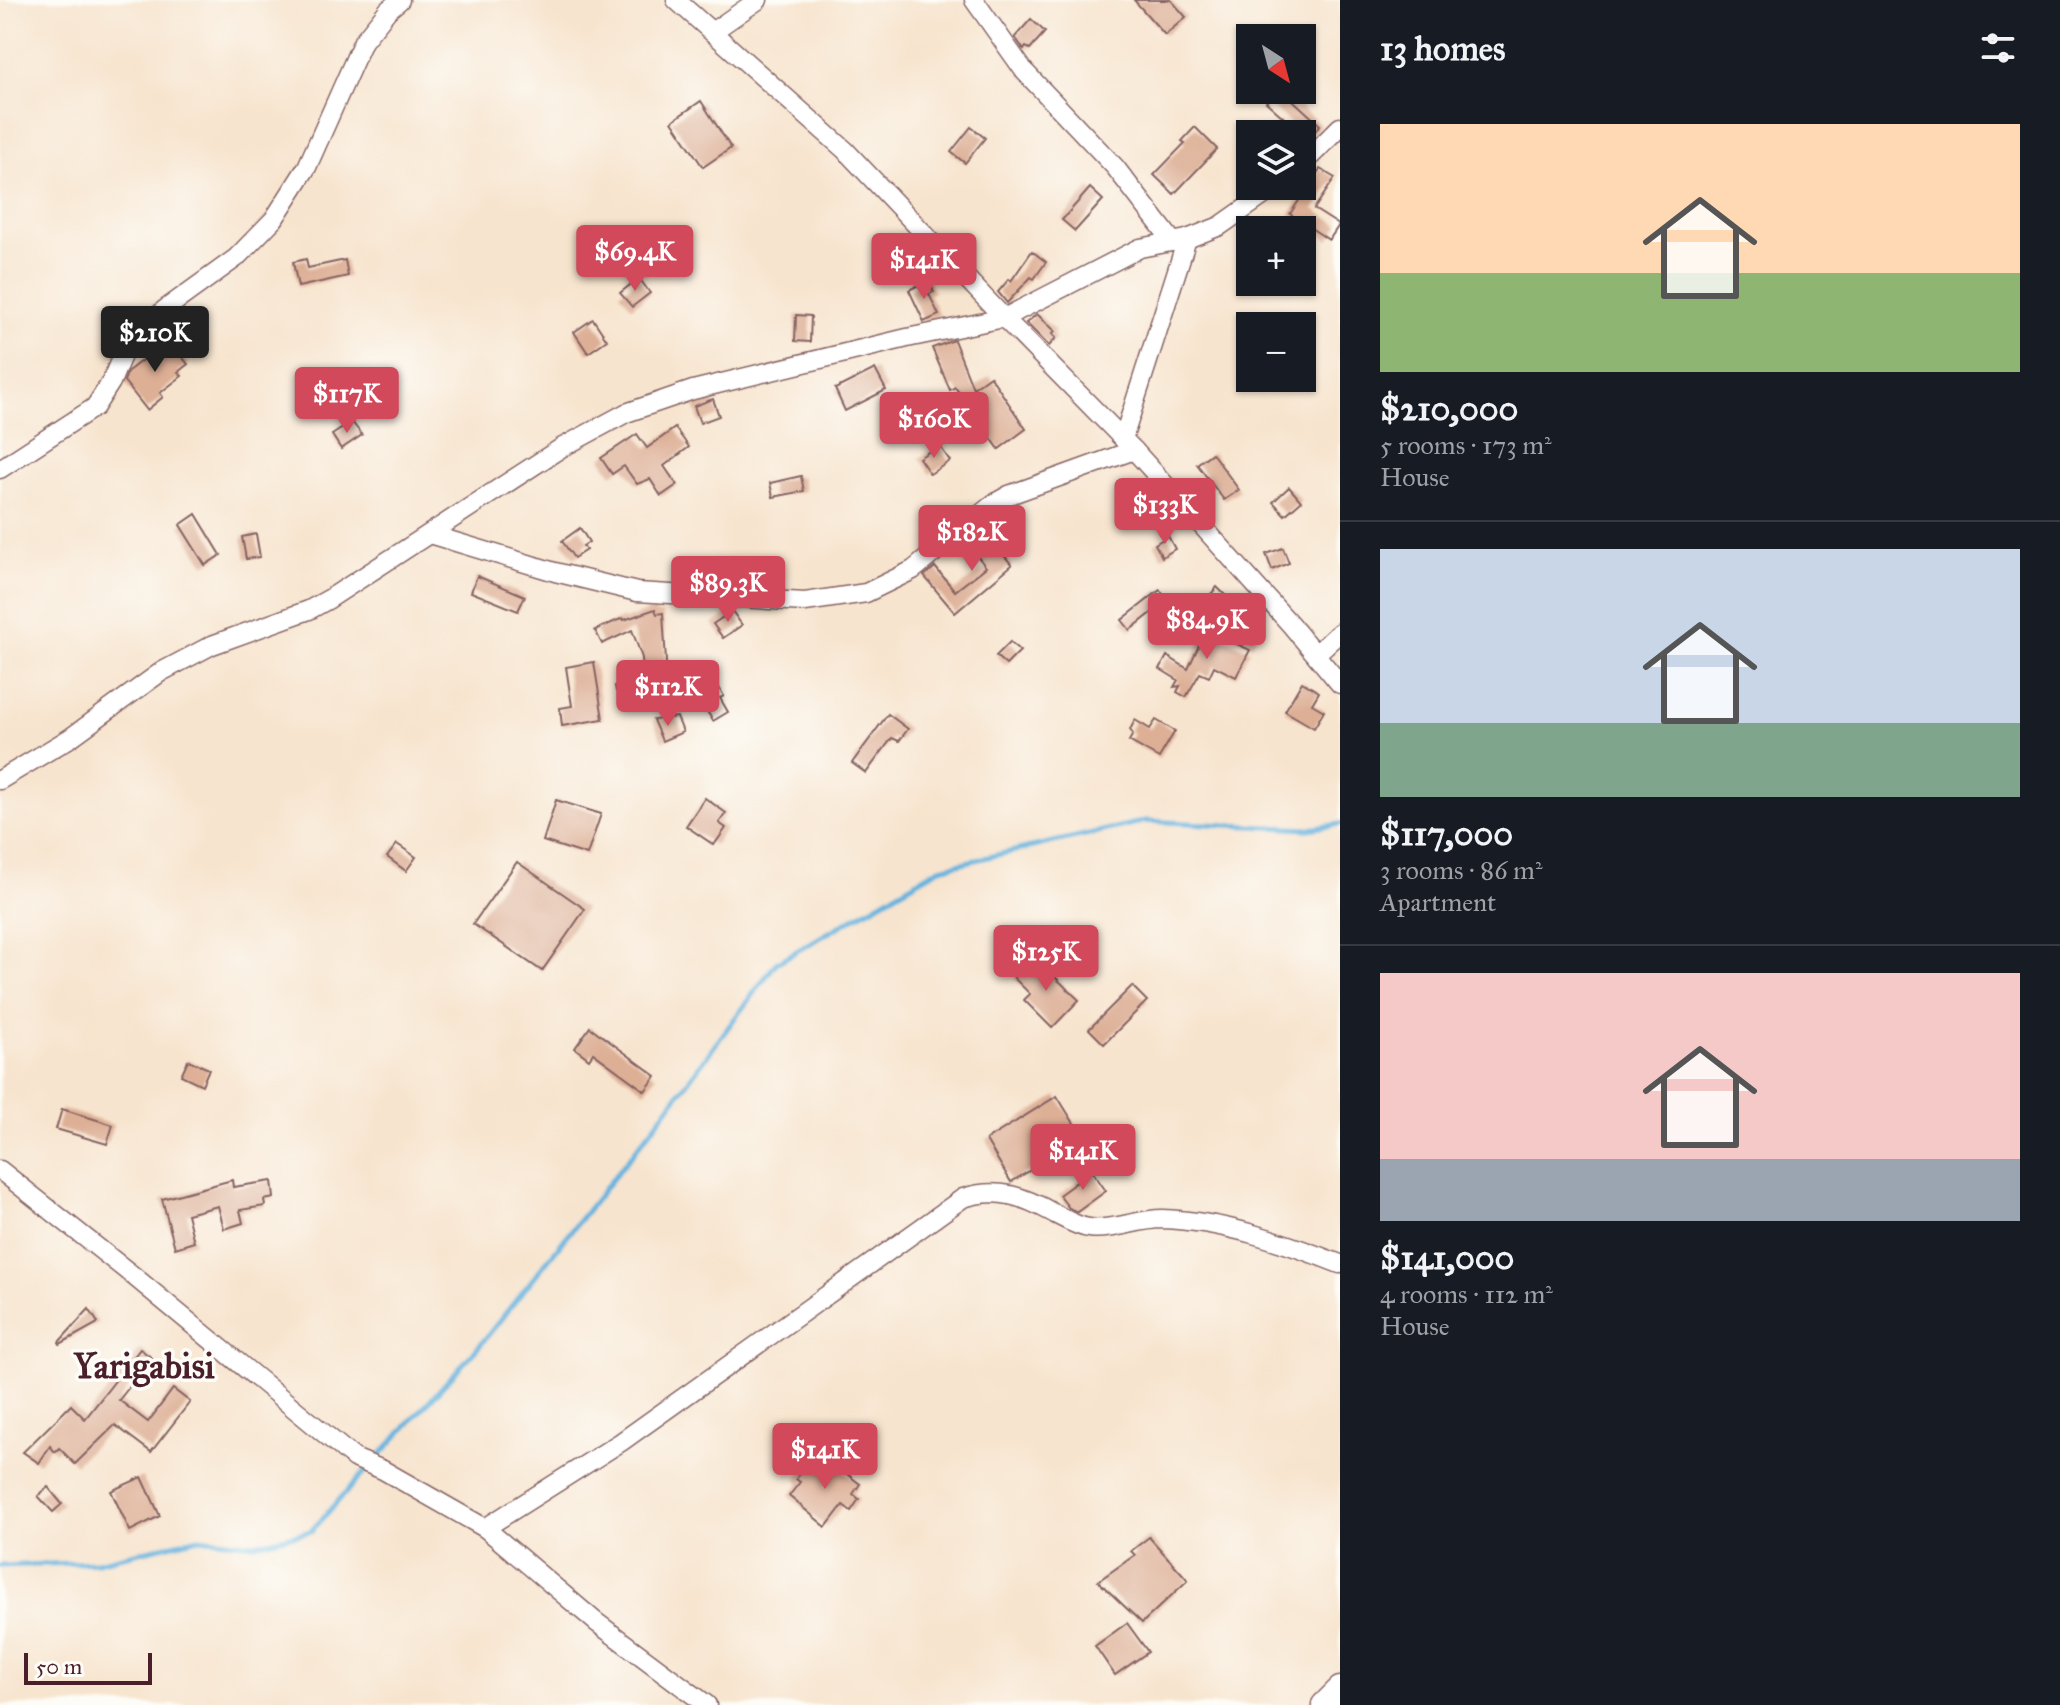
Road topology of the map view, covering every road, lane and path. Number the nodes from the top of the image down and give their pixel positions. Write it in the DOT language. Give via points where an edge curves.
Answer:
graph roads {
  1 [pos="400,0"];
  2 [pos="676,0"];
  3 [pos="758,0"];
  4 [pos="974,0"];
  5 [pos="712,32"];
  6 [pos="1340,127"];
  7 [pos="1316,151"];
  8 [pos="1257,200"];
  9 [pos="1180,240"];
  10 [pos="1004,318"];
  11 [pos="1129,445"];
  12 [pos="0,469"];
  13 [pos="429,534"];
  14 [pos="1340,632"];
  15 [pos="1316,654"];
  16 [pos="1340,684"];
  17 [pos="0,780"];
  18 [pos="0,1170"];
  19 [pos="1340,1264"];
  20 [pos="485,1528"];
  21 [pos="1340,1689"];
  22 [pos="707,1705"];
  23 [pos="1324,1705"];
  1 -- 12 [label="street" via="363,41 307,167 274,219 236,258 164,310 126,346 95,407"];
  2 -- 5 [label="street"];
  3 -- 5 [label="street"];
  4 -- 9 [label="street" via="1025,72"];
  5 -- 10 [label="street" via="845,150"];
  6 -- 7 [label="street"];
  8 -- 9 [label="street" via="1220,226"];
  9 -- 10 [label="street" via="1140,248"];
  9 -- 11 [label="street"];
  10 -- 11 [label="street"];
  10 -- 13 [label="street" via="693,390 626,413 561,448"];
  11 -- 13 [label="street" via="993,504 913,570 866,593 805,602 637,592"];
  11 -- 15 [label="street"];
  13 -- 17 [label="street" via="309,610 212,645 161,672 70,738"];
  14 -- 15 [label="street"];
  15 -- 16 [label="street"];
  18 -- 20 [label="street" via="354,1458"];
  19 -- 20 [label="street" via="1228,1227 1160,1219 1090,1228 1034,1202 982,1192 963,1198 621,1442"];
  20 -- 22 [label="street" via="596,1622"];
  21 -- 23 [label="highway"];
}
